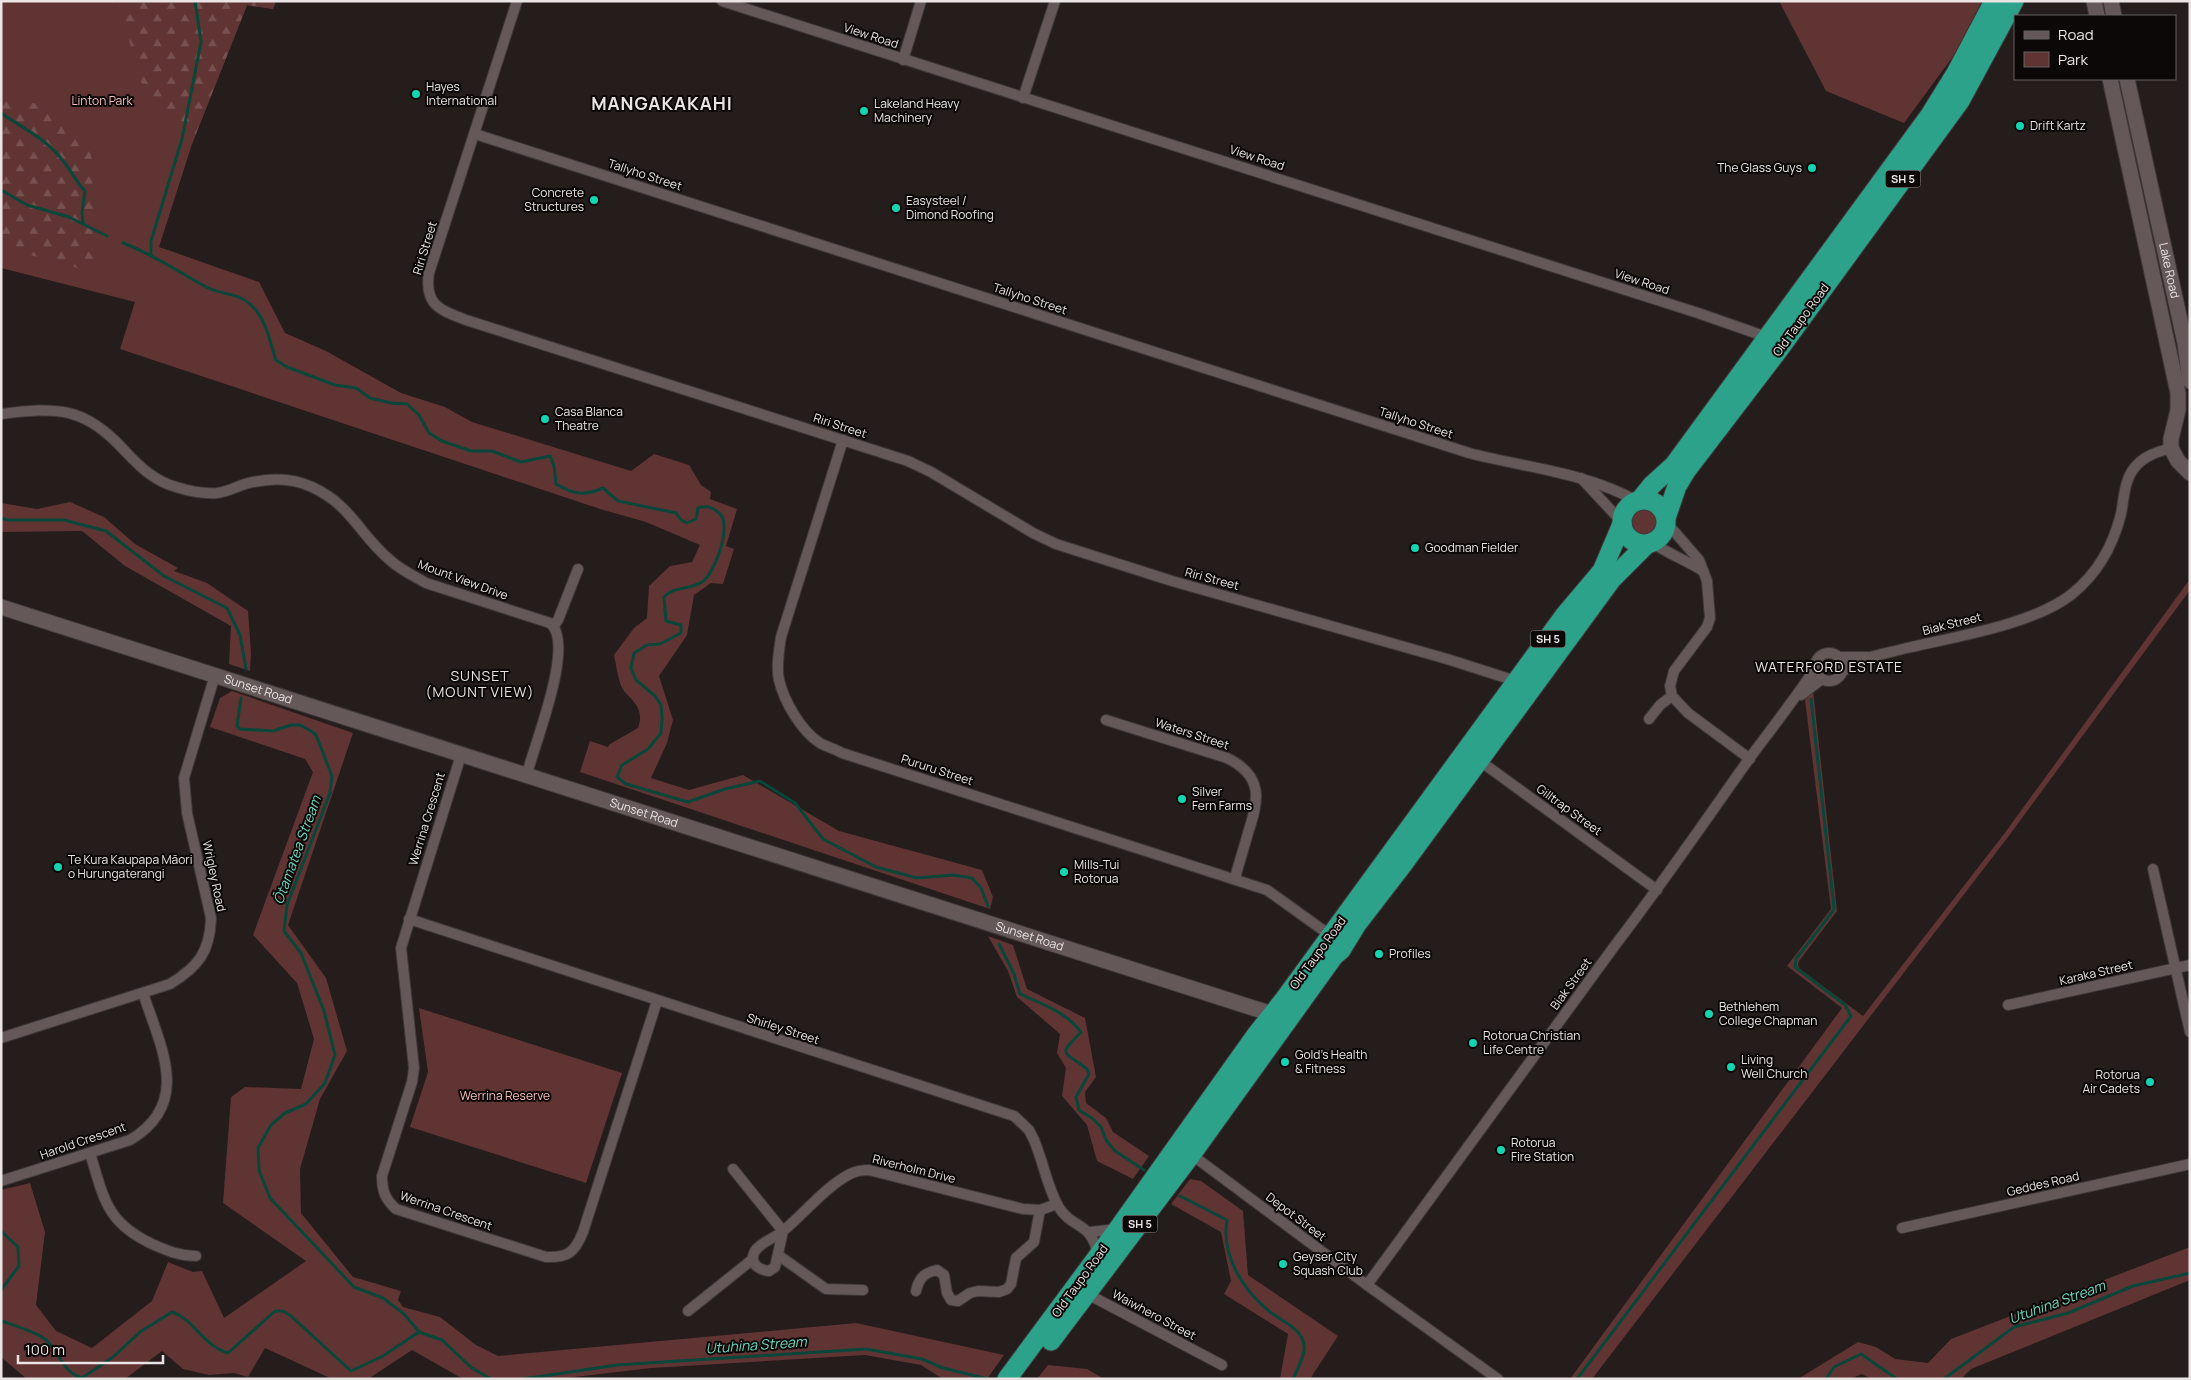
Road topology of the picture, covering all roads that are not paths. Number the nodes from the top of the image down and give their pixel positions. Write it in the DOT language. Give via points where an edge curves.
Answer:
graph roads {
  1 [pos="517,1"];
  2 [pos="722,1"];
  3 [pos="922,1"];
  4 [pos="1055,1"];
  5 [pos="1994,1"];
  6 [pos="2014,1"];
  7 [pos="2094,1"];
  8 [pos="2111,1"];
  9 [pos="753,6"];
  10 [pos="2097,15"];
  11 [pos="2114,15"];
  12 [pos="902,60"];
  13 [pos="1956,73"];
  14 [pos="2110,80"];
  15 [pos="2127,80"];
  16 [pos="1023,98"];
  17 [pos="1946,121"];
  18 [pos="475,134"];
  19 [pos="2145,161"];
  20 [pos="1890,169"];
  21 [pos="2143,225"];
  22 [pos="1773,343"];
  23 [pos="2190,381"];
  24 [pos="1,414"];
  25 [pos="2190,418"];
  26 [pos="2173,430"];
  27 [pos="842,440"];
  28 [pos="2180,458"];
  29 [pos="2190,473"];
  30 [pos="1580,478"];
  31 [pos="1638,500"];
  32 [pos="1666,520"];
  33 [pos="1622,523"];
  34 [pos="1649,543"];
  35 [pos="578,569"];
  36 [pos="1703,571"];
  37 [pos="1,607"];
  38 [pos="554,626"];
  39 [pos="1867,656"];
  40 [pos="1838,657"];
  41 [pos="1816,666"];
  42 [pos="1843,671"];
  43 [pos="215,675"];
  44 [pos="1822,679"];
  45 [pos="1524,684"];
  46 [pos="1672,696"];
  47 [pos="1796,698"];
  48 [pos="1649,719"];
  49 [pos="1106,720"];
  50 [pos="461,755"];
  51 [pos="1472,755"];
  52 [pos="1750,758"];
  53 [pos="526,774"];
  54 [pos="2153,868"];
  55 [pos="1235,878"];
  56 [pos="1657,890"];
  57 [pos="409,919"];
  58 [pos="1338,940"];
  59 [pos="2190,965"];
  60 [pos="2175,968"];
  61 [pos="143,993"];
  62 [pos="656,1001"];
  63 [pos="2008,1005"];
  64 [pos="1278,1020"];
  65 [pos="2190,1032"];
  66 [pos="1,1038"];
  67 [pos="1185,1150"];
  68 [pos="90,1154"];
  69 [pos="2190,1164"];
  70 [pos="732,1169"];
  71 [pos="1,1181"];
  72 [pos="1057,1204"];
  73 [pos="1040,1210"];
  74 [pos="1902,1228"];
  75 [pos="1118,1229"];
  76 [pos="783,1231"];
  77 [pos="1090,1232"];
  78 [pos="778,1255"];
  79 [pos="196,1256"];
  80 [pos="1099,1256"];
  81 [pos="753,1259"];
  82 [pos="1367,1285"];
  83 [pos="1083,1288"];
  84 [pos="863,1290"];
  85 [pos="916,1291"];
  86 [pos="688,1311"];
  87 [pos="1222,1365"];
  88 [pos="1025,1369"];
  89 [pos="1007,1379"];
  90 [pos="1498,1379"];
  1 -- 18 [label="street, Riri Street"];
  2 -- 9 [label="street, View Road"];
  3 -- 12 [label="street"];
  4 -- 16 [label="street"];
  5 -- 13 [label="highway, Old Taupo Road / SH 5"];
  6 -- 17 [label="highway, Old Taupo Road / SH 5"];
  7 -- 10 [label="main road"];
  8 -- 11 [label="main road"];
  9 -- 12 [label="street, View Road"];
  12 -- 16 [label="street, View Road"];
  13 -- 17 [label="highway, Old Taupo Road / SH 5" via="1945,102"];
  13 -- 20 [label="highway, Old Taupo Road / SH 5"];
  14 -- 21 [label="main road, Lake Road"];
  15 -- 19 [label="main road, Lake Road"];
  16 -- 22 [label="street, View Road" via="1698,313"];
  17 -- 20 [label="highway, Old Taupo Road / SH 5" via="1934,124 1907,158"];
  17 -- 22 [label="highway, Old Taupo Road / SH 5"];
  18 -- 27 [label="street, Riri Street" via="430,273 428,292 440,309"];
  18 -- 30 [label="street, Tallyho Street" via="1469,453"];
  19 -- 21 [label="main road, Lake Road" via="2137,162 2146,208"];
  19 -- 23 [label="main road, Lake Road" via="2185,343"];
  20 -- 22 [label="highway, Old Taupo Road / SH 5"];
  21 -- 26 [label="main road, Lake Road" via="2178,393"];
  22 -- 31 [label="highway, Old Taupo Road / SH 5" via="1674,465"];
  22 -- 32 [label="highway, Old Taupo Road / SH 5" via="1686,471 1677,486"];
  24 -- 38 [label="street, Mount View Drive" via="45,409 81,417 100,427 148,474 188,490 216,493 267,480 294,481 311,486 340,504 379,550 407,573 426,583"];
  25 -- 26 [label="main road"];
  26 -- 28 [label="main road, Lake Road"];
  27 -- 45 [label="street, Riri Street" via="916,464 1056,544"];
  27 -- 55 [label="street, Pururu Street" via="781,638 778,659 779,679 787,702 804,727 820,743 842,752"];
  28 -- 29 [label="main road"];
  28 -- 39 [label="street, Biak Street" via="2145,458 2130,474 2116,531 2099,567 2072,594 2041,613 1947,639"];
  30 -- 31 [label="street, Tallyho Street"];
  30 -- 33 [label="street"];
  31 -- 32 [label="highway" via="1650,500 1659,505"];
  31 -- 33 [label="highway, SH 5" via="1628,506"];
  32 -- 34 [label="highway, SH 5" via="1661,536"];
  32 -- 36 [label="street" via="1699,560"];
  33 -- 34 [label="highway" via="1630,539"];
  33 -- 45 [label="highway, Old Taupo Road / SH 5" via="1602,571 1564,616"];
  34 -- 36 [label="street"];
  34 -- 45 [label="highway, Old Taupo Road / SH 5" via="1612,579"];
  35 -- 38 [label="street"];
  36 -- 46 [label="street" via="1710,618 1707,627 1674,671 1670,686"];
  37 -- 43 [label="main road, Sunset Road"];
  38 -- 53 [label="street" via="559,644 556,673"];
  39 -- 40 [label="street, Biak Street"];
  39 -- 42 [label="street, Biak Street"];
  40 -- 41 [label="street" via="1824,654"];
  40 -- 42 [label="street"];
  41 -- 44 [label="street"];
  41 -- 47 [label="street, Biak Street"];
  42 -- 44 [label="street" via="1834,680"];
  43 -- 50 [label="main road, Sunset Road"];
  43 -- 61 [label="street, Wrigley Road" via="184,778 187,813 211,918 210,933 205,951 190,970 170,984"];
  44 -- 47 [label="street, Biak Street"];
  45 -- 51 [label="highway, Old Taupo Road / SH 5"];
  46 -- 48 [label="street"];
  46 -- 52 [label="street" via="1688,713"];
  47 -- 52 [label="street, Biak Street"];
  49 -- 55 [label="street, Waters Street" via="1227,758 1248,772 1257,792 1256,808"];
  50 -- 53 [label="main road, Sunset Road"];
  50 -- 57 [label="street, Werrina Crescent"];
  51 -- 56 [label="street, Gilltrap Street"];
  51 -- 58 [label="highway, Old Taupo Road / SH 5"];
  52 -- 56 [label="street, Biak Street"];
  53 -- 64 [label="main road, Sunset Road" via="1250,1007"];
  54 -- 60 [label="street"];
  55 -- 58 [label="street, Pururu Street" via="1268,890"];
  56 -- 82 [label="street, Biak Street"];
  57 -- 62 [label="street, Shirley Street"];
  57 -- 62 [label="street, Werrina Crescent" via="401,954 414,1068 382,1176 387,1201 396,1209 546,1257 558,1258 569,1254 583,1232"];
  58 -- 64 [label="highway, Old Taupo Road / SH 5"];
  59 -- 60 [label="street, Karaka Street"];
  60 -- 63 [label="street, Karaka Street"];
  60 -- 65 [label="street"];
  61 -- 66 [label="street, Wrigley Road"];
  61 -- 68 [label="street, Harold Crescent" via="167,1073 164,1106 144,1132"];
  62 -- 72 [label="street, Shirley Street" via="1014,1116 1029,1130 1034,1140"];
  64 -- 67 [label="highway, Old Taupo Road / SH 5"];
  67 -- 75 [label="highway, Old Taupo Road / SH 5"];
  67 -- 82 [label="street, Depot Street"];
  67 -- 83 [label="highway, Old Taupo Road / SH 5"];
  68 -- 71 [label="street, Harold Crescent"];
  68 -- 79 [label="street" via="105,1201 125,1228 173,1254"];
  69 -- 74 [label="street, Geddes Road"];
  70 -- 76 [label="street"];
  72 -- 73 [label="street, Riverholm Drive"];
  72 -- 77 [label="street, Shirley Street" via="1071,1220"];
  73 -- 76 [label="street, Riverholm Drive" via="1023,1209 865,1170 844,1178"];
  73 -- 85 [label="street" via="1034,1242 1016,1258 1007,1289 978,1291 958,1301 951,1300 944,1275 937,1270 926,1272 918,1281"];
  75 -- 77 [label="street"];
  75 -- 80 [label="highway, Old Taupo Road / SH 5"];
  76 -- 78 [label="street"];
  76 -- 81 [label="street, Riverholm Drive" via="756,1251"];
  77 -- 80 [label="street"];
  78 -- 81 [label="street" via="775,1267 770,1271 762,1270"];
  78 -- 84 [label="street" via="826,1290"];
  80 -- 83 [label="highway, Old Taupo Road / SH 5"];
  81 -- 86 [label="street, Riverholm Drive"];
  82 -- 90 [label="street, Depot Street"];
  83 -- 87 [label="street, Waiwhero Street" via="1095,1298"];
  83 -- 88 [label="highway, Old Taupo Road / SH 5"];
  88 -- 89 [label="highway, Old Taupo Road / SH 5"];
}
